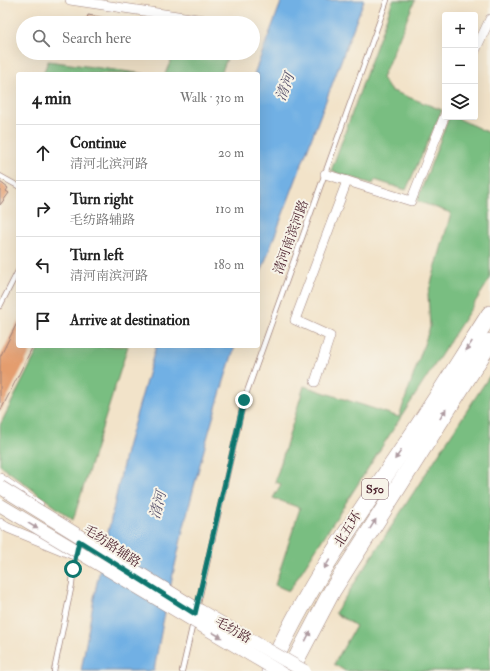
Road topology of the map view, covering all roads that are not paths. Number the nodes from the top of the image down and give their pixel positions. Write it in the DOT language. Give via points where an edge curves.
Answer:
graph roads {
  1 [pos="70,0"];
  2 [pos="387,0"];
  3 [pos="177,16"];
  4 [pos="490,19"];
  5 [pos="476,48"];
  6 [pos="443,120"];
  7 [pos="325,174"];
  8 [pos="0,176"];
  9 [pos="347,181"];
  10 [pos="16,185"];
  11 [pos="16,275"];
  12 [pos="0,306"];
  13 [pos="490,314"];
  14 [pos="490,342"];
  15 [pos="315,382"];
  16 [pos="0,478"];
  17 [pos="0,487"];
  18 [pos="0,505"];
  19 [pos="0,523"];
  20 [pos="77,548"];
  21 [pos="195,614"];
  22 [pos="54,671"];
  23 [pos="182,671"];
  24 [pos="270,671"];
  25 [pos="278,671"];
  26 [pos="290,671"];
  27 [pos="304,671"];
  1 -- 3 [label="street"];
  2 -- 7 [label="lane, 清河南滨河路"];
  4 -- 5 [label="street"];
  6 -- 9 [label="street" via="411,201"];
  7 -- 9 [label="street"];
  7 -- 21 [label="lane, 清河南滨河路" via="244,400"];
  8 -- 10 [label="lane"];
  9 -- 15 [label="street" via="295,320 330,336"];
  11 -- 12 [label="lane"];
  13 -- 24 [label="highway, 北五环 / S50, one-way" via="403,449 356,516 316,583"];
  26 -- 14 [label="highway, 北五环 / S50, one-way" via="332,591"];
  16 -- 20 [label="street, 毛纺路辅路" via="44,508"];
  17 -- 27 [label="main road, 毛纺路, bridge" via="200,611"];
  18 -- 25 [label="main road, 毛纺路, one-way, bridge"];
  19 -- 20 [label="street, 毛纺路辅路" via="8,528"];
  20 -- 21 [label="street, 毛纺路辅路" via="87,547"];
  20 -- 22 [label="lane"];
  21 -- 23 [label="lane, 清河南滨河路"];
}
